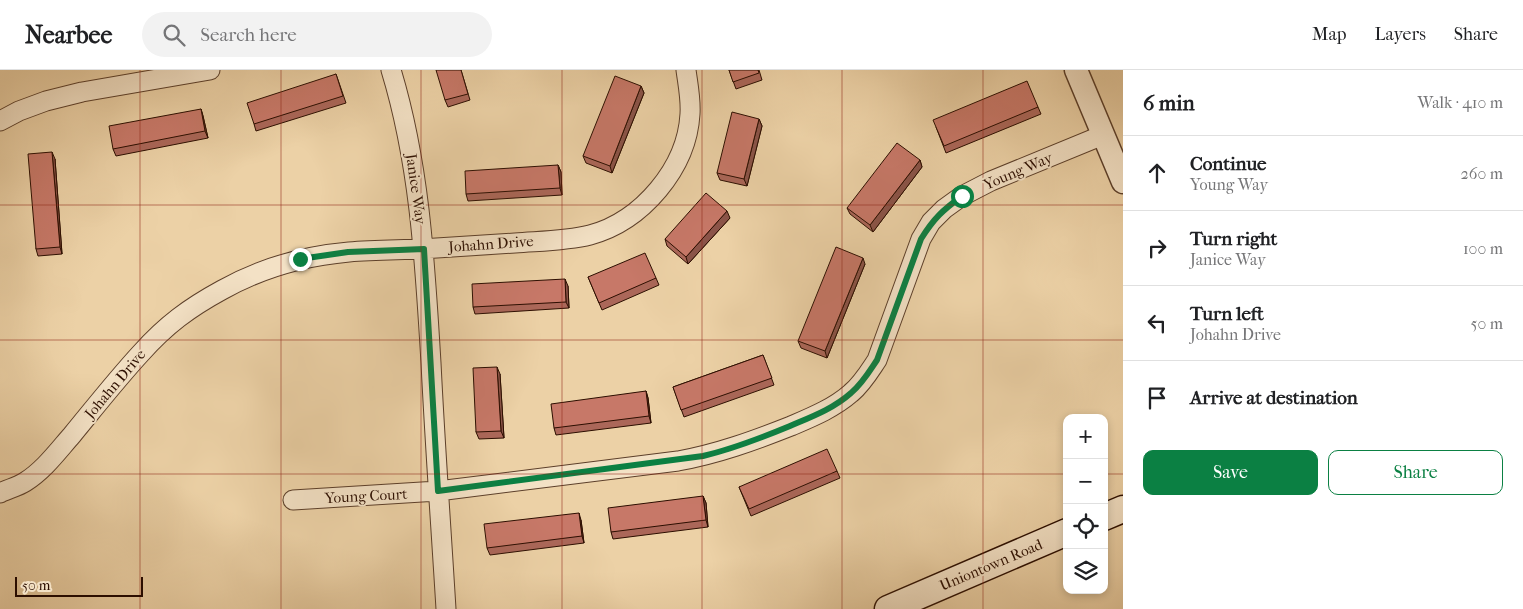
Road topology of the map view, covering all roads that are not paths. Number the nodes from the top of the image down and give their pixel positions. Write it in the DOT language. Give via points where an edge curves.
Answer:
graph roads {
  1 [pos="210,70"];
  2 [pos="391,70"];
  3 [pos="686,70"];
  4 [pos="1076,70"];
  5 [pos="0,121"];
  6 [pos="1103,135"];
  7 [pos="1123,182"];
  8 [pos="424,249"];
  9 [pos="438,491"];
  10 [pos="0,493"];
  11 [pos="293,500"];
  12 [pos="1123,508"];
  13 [pos="1108,514"];
  14 [pos="1063,534"];
  15 [pos="446,609"];
  16 [pos="888,609"];
  1 -- 5 [label="street" via="82,92 46,101"];
  2 -- 8 [label="street, Janice Way" via="413,162"];
  3 -- 8 [label="street, Johahn Drive" via="690,116 685,139 675,165 642,208 618,223 575,238"];
  4 -- 6 [label="street"];
  6 -- 7 [label="street"];
  6 -- 9 [label="street, Young Way" via="991,182 944,209 921,239 877,360 850,394 830,408 756,440 703,456"];
  8 -- 9 [label="street, Janice Way"];
  8 -- 10 [label="street, Johahn Drive" via="348,252 300,259 234,282 175,320 140,353 48,464 25,482"];
  9 -- 11 [label="street, Young Court"];
  9 -- 15 [label="street, Janice Way"];
  12 -- 13 [label="main road"];
  14 -- 16 [label="main road, Uniontown Road"];
}
